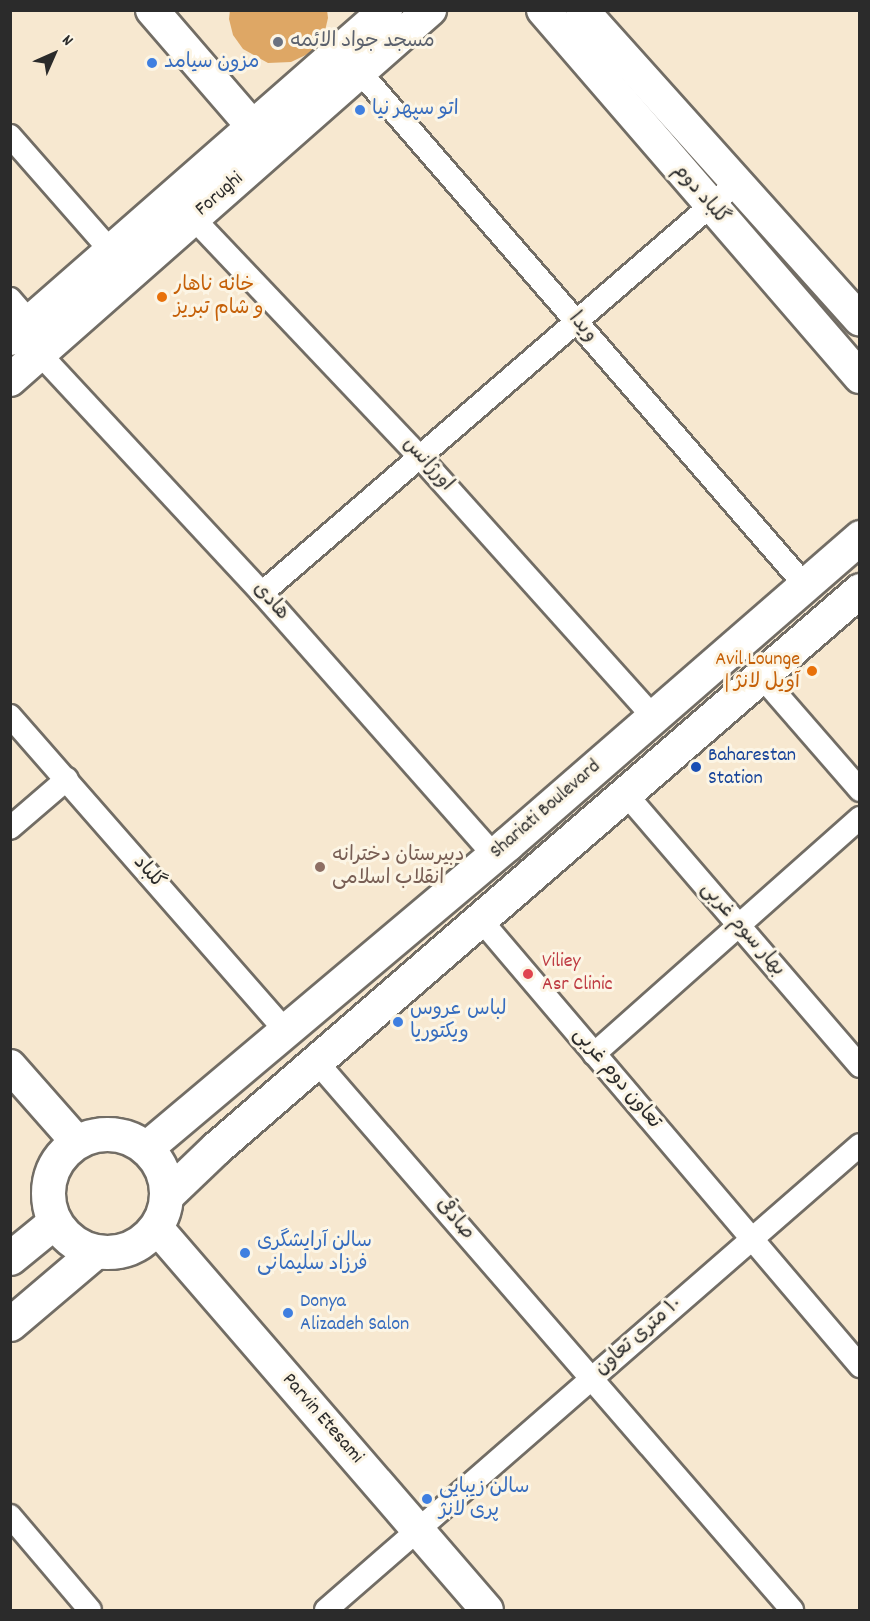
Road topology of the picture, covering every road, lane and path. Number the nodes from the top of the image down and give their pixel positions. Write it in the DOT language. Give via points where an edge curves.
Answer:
graph roads {
  1 [pos="152,10"];
  2 [pos="386,10"];
  3 [pos="430,10"];
  4 [pos="543,10"];
  5 [pos="582,10"];
  6 [pos="360,72"];
  7 [pos="253,127"];
  8 [pos="10,136"];
  9 [pos="738,182"];
  10 [pos="710,206"];
  11 [pos="194,219"];
  12 [pos="111,251"];
  13 [pos="10,298"];
  14 [pos="859,320"];
  15 [pos="576,321"];
  16 [pos="20,331"];
  17 [pos="831,344"];
  18 [pos="40,354"];
  19 [pos="860,377"];
  20 [pos="10,380"];
  21 [pos="420,457"];
  22 [pos="860,537"];
  23 [pos="804,584"];
  24 [pos="860,590"];
  25 [pos="262,593"];
  26 [pos="761,676"];
  27 [pos="10,716"];
  28 [pos="653,717"];
  29 [pos="67,779"];
  30 [pos="860,790"];
  31 [pos="625,794"];
  32 [pos="860,818"];
  33 [pos="10,828"];
  34 [pos="500,849"];
  35 [pos="532,873"];
  36 [pos="480,919"];
  37 [pos="739,926"];
  38 [pos="285,1030"];
  39 [pos="594,1054"];
  40 [pos="316,1061"];
  41 [pos="10,1066"];
  42 [pos="860,1066"];
  43 [pos="77,1142"];
  44 [pos="860,1144"];
  45 [pos="146,1148"];
  46 [pos="167,1195"];
  47 [pos="54,1222"];
  48 [pos="156,1227"];
  49 [pos="752,1239"];
  50 [pos="95,1252"];
  51 [pos="10,1258"];
  52 [pos="10,1324"];
  53 [pos="860,1366"];
  54 [pos="591,1378"];
  55 [pos="10,1516"];
  56 [pos="418,1530"];
  57 [pos="90,1611"];
  58 [pos="326,1611"];
  59 [pos="487,1611"];
  60 [pos="792,1611"];
  1 -- 7 [label="main road"];
  2 -- 7 [label="main road, Forughi"];
  3 -- 6 [label="main road, Forughi"];
  4 -- 10 [label="main road, گلباد دوم"];
  5 -- 9 [label="main road, گلباد دوم"];
  6 -- 11 [label="main road, Forughi"];
  6 -- 15 [label="street, ویدا"];
  7 -- 12 [label="main road, Forughi"];
  8 -- 12 [label="street"];
  9 -- 10 [label="street"];
  9 -- 14 [label="main road, گلباد دوم"];
  10 -- 15 [label="street"];
  10 -- 17 [label="main road, گلباد دوم"];
  11 -- 18 [label="main road, Forughi"];
  11 -- 21 [label="street, اورژانس"];
  12 -- 16 [label="main road, Forughi"];
  13 -- 16 [label="street"];
  14 -- 17 [label="main road"];
  15 -- 21 [label="street"];
  15 -- 23 [label="street, ویدا"];
  17 -- 19 [label="main road, گلباد دوم"];
  18 -- 20 [label="main road, Forughi"];
  18 -- 25 [label="street, هادی"];
  21 -- 25 [label="street"];
  21 -- 28 [label="street, اورژانس"];
  22 -- 23 [label="main road, Shariati Boulevard"];
  23 -- 28 [label="main road, Shariati Boulevard"];
  24 -- 26 [label="main road, Shariati Boulevard"];
  25 -- 34 [label="street, هادی"];
  26 -- 30 [label="street"];
  26 -- 31 [label="main road, Shariati Boulevard"];
  27 -- 29 [label="street, گلباد"];
  28 -- 34 [label="main road, Shariati Boulevard"];
  29 -- 33 [label="street"];
  29 -- 38 [label="street, گلباد"];
  31 -- 35 [label="main road, Shariati Boulevard"];
  31 -- 37 [label="street, بهار سوم غربی"];
  32 -- 37 [label="street"];
  34 -- 35 [label="main road"];
  34 -- 38 [label="main road, Shariati Boulevard"];
  35 -- 36 [label="main road, Shariati Boulevard"];
  36 -- 39 [label="street, تعاون دوم غربی"];
  36 -- 40 [label="main road, Shariati Boulevard"];
  37 -- 39 [label="street"];
  37 -- 42 [label="street, بهار سوم غربی"];
  38 -- 45 [label="main road, Shariati Boulevard"];
  39 -- 49 [label="street, تعاون دوم غربی"];
  40 -- 46 [label="main road, Shariati Boulevard"];
  40 -- 54 [label="street, صادقی"];
  41 -- 43 [label="main road"];
  43 -- 45 [label="main road" via="94,1135 112,1134 130,1138"];
  43 -- 47 [label="main road" via="52,1168 48,1204"];
  44 -- 49 [label="street, ١٠ متری تعاون"];
  45 -- 46 [label="main road" via="161,1170"];
  46 -- 48 [label="main road"];
  47 -- 50 [label="main road" via="72,1241"];
  47 -- 51 [label="main road"];
  48 -- 50 [label="main road" via="129,1249"];
  48 -- 56 [label="main road, Parvin Etesami"];
  49 -- 53 [label="street, تعاون دوم غربی"];
  49 -- 54 [label="street, ١٠ متری تعاون"];
  50 -- 52 [label="main road"];
  54 -- 56 [label="street, ١٠ متری تعاون"];
  54 -- 60 [label="street, صادقی"];
  55 -- 57 [label="street"];
  56 -- 58 [label="street, ١٠ متری تعاون"];
  56 -- 59 [label="main road, Parvin Etesami"];
}
